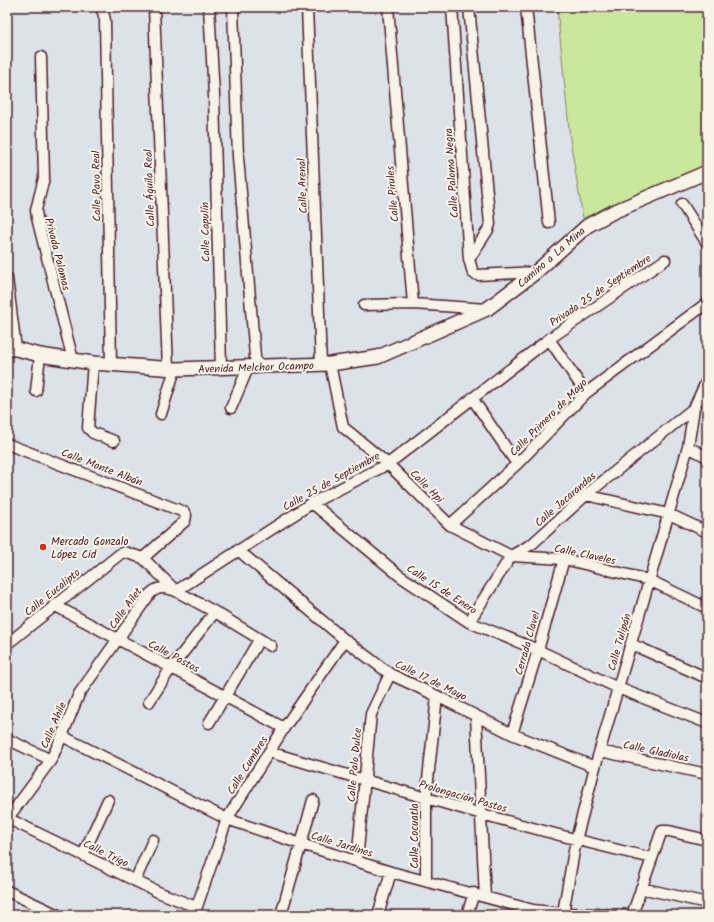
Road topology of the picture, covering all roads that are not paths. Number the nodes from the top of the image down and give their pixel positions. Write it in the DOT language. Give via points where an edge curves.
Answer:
graph roads {
  1 [pos="100,7"];
  2 [pos="154,7"];
  3 [pos="209,7"];
  4 [pos="233,7"];
  5 [pos="307,7"];
  6 [pos="388,7"];
  7 [pos="452,7"];
  8 [pos="469,7"];
  9 [pos="526,7"];
  10 [pos="41,57"];
  11 [pos="707,172"];
  12 [pos="682,204"];
  13 [pos="549,223"];
  14 [pos="707,243"];
  15 [pos="469,259"];
  16 [pos="665,260"];
  17 [pos="536,272"];
  18 [pos="7,278"];
  19 [pos="707,303"];
  20 [pos="413,304"];
  21 [pos="364,305"];
  22 [pos="487,309"];
  23 [pos="549,339"];
  24 [pos="12,349"];
  25 [pos="40,355"];
  26 [pos="73,360"];
  27 [pos="93,363"];
  28 [pos="326,364"];
  29 [pos="111,365"];
  30 [pos="221,368"];
  31 [pos="252,368"];
  32 [pos="172,369"];
  33 [pos="707,382"];
  34 [pos="36,391"];
  35 [pos="586,393"];
  36 [pos="472,398"];
  37 [pos="231,408"];
  38 [pos="694,408"];
  39 [pos="160,414"];
  40 [pos="114,441"];
  41 [pos="7,444"];
  42 [pos="688,447"];
  43 [pos="707,457"];
  44 [pos="388,464"];
  45 [pos="517,464"];
  46 [pos="586,494"];
  47 [pos="312,503"];
  48 [pos="669,514"];
  49 [pos="450,525"];
  50 [pos="707,532"];
  51 [pos="238,550"];
  52 [pos="511,556"];
  53 [pos="143,558"];
  54 [pos="564,559"];
  55 [pos="649,580"];
  56 [pos="176,591"];
  57 [pos="54,605"];
  58 [pos="707,608"];
  59 [pos="214,612"];
  60 [pos="469,622"];
  61 [pos="117,640"];
  62 [pos="259,640"];
  63 [pos="345,640"];
  64 [pos="7,644"];
  65 [pos="631,644"];
  66 [pos="271,646"];
  67 [pos="538,650"];
  68 [pos="171,668"];
  69 [pos="390,674"];
  70 [pos="707,678"];
  71 [pos="618,688"];
  72 [pos="437,696"];
  73 [pos="226,697"];
  74 [pos="148,702"];
  75 [pos="476,716"];
  76 [pos="209,723"];
  77 [pos="707,723"];
  78 [pos="284,728"];
  79 [pos="512,734"];
  80 [pos="62,736"];
  81 [pos="7,739"];
  82 [pos="600,751"];
  83 [pos="269,752"];
  84 [pos="51,760"];
  85 [pos="595,768"];
  86 [pos="707,774"];
  87 [pos="365,780"];
  88 [pos="426,798"];
  89 [pos="108,800"];
  90 [pos="313,800"];
  91 [pos="482,814"];
  92 [pos="7,818"];
  93 [pos="227,819"];
  94 [pos="153,840"];
  95 [pos="576,840"];
  96 [pos="707,840"];
  97 [pos="302,844"];
  98 [pos="83,855"];
  99 [pos="652,858"];
  100 [pos="357,861"];
  101 [pos="391,872"];
  102 [pos="426,880"];
  103 [pos="135,881"];
  104 [pos="641,888"];
  105 [pos="7,891"];
  106 [pos="474,893"];
  107 [pos="485,897"];
  108 [pos="707,903"];
  109 [pos="195,911"];
  110 [pos="563,914"];
  111 [pos="58,915"];
  112 [pos="281,915"];
  113 [pos="378,915"];
  114 [pos="467,915"];
  115 [pos="632,915"];
  1 -- 29 [label="street, Calle Pavo Real" via="106,20"];
  2 -- 32 [label="street, Calle Águila Real"];
  3 -- 30 [label="street, Calle Capulín" via="214,95"];
  4 -- 31 [label="street" via="238,157"];
  5 -- 28 [label="street, Calle Arenal"];
  6 -- 20 [label="street, Calle Pirules"];
  7 -- 15 [label="street, Calle Paloma Negra"];
  8 -- 15 [label="street" via="490,224"];
  9 -- 13 [label="street"];
  10 -- 26 [label="street, Privada Palomas" via="44,178 36,210"];
  11 -- 17 [label="street, Camino a La Mina" via="613,212 587,226"];
  12 -- 14 [label="street"];
  15 -- 17 [label="street, Calle Paloma Negra" via="475,274"];
  16 -- 23 [label="street, Privada 25 de Septiembre"];
  17 -- 22 [label="street, Camino a La Mina"];
  18 -- 24 [label="street"];
  19 -- 35 [label="street, Calle Primero de Mayo"];
  20 -- 21 [label="street"];
  20 -- 22 [label="street"];
  22 -- 28 [label="street, Avenida Melchor Ocampo" via="378,357"];
  23 -- 35 [label="street"];
  23 -- 36 [label="street, Calle 25 de Septiembre"];
  24 -- 25 [label="street, Avenida Melchor Ocampo"];
  25 -- 26 [label="street, Avenida Melchor Ocampo"];
  25 -- 34 [label="street"];
  26 -- 27 [label="street, Avenida Melchor Ocampo"];
  27 -- 29 [label="street, Avenida Melchor Ocampo"];
  27 -- 40 [label="street" via="88,428 93,433"];
  28 -- 31 [label="street, Avenida Melchor Ocampo"];
  28 -- 44 [label="street, Calle Arenal" via="343,427"];
  29 -- 32 [label="street, Avenida Melchor Ocampo"];
  30 -- 31 [label="street, Avenida Melchor Ocampo"];
  30 -- 32 [label="street, Avenida Melchor Ocampo"];
  31 -- 37 [label="street"];
  32 -- 39 [label="street"];
  33 -- 38 [label="street, Calle Tulipán"];
  35 -- 45 [label="street, Calle Primero de Mayo"];
  36 -- 44 [label="street, Calle 25 de Septiembre"];
  36 -- 45 [label="street"];
  38 -- 42 [label="street, Calle Tulipán"];
  38 -- 46 [label="street, Calle Jacarandas"];
  41 -- 53 [label="street, Calle Monte Albán" via="181,510 186,515 185,521"];
  42 -- 43 [label="street"];
  42 -- 48 [label="street, Calle Tulipán"];
  44 -- 47 [label="street, Calle 25 de Septiembre"];
  44 -- 49 [label="street, Calle Hpi"];
  45 -- 49 [label="street, Calle Primero de Mayo"];
  46 -- 48 [label="street"];
  46 -- 52 [label="street, Calle Jacarandas" via="532,544"];
  47 -- 51 [label="street, Calle 25 de Septiembre"];
  47 -- 60 [label="street, Calle 15 de Enero" via="400,576"];
  48 -- 50 [label="street"];
  48 -- 55 [label="street, Calle Tulipán"];
  49 -- 52 [label="street, Calle Claveles"];
  51 -- 56 [label="street, Calle 25 de Septiembre"];
  51 -- 63 [label="street, Calle 17 de Mayo"];
  52 -- 54 [label="street, Calle Claveles"];
  52 -- 60 [label="street, Calle Jacarandas"];
  53 -- 56 [label="street"];
  53 -- 57 [label="street, Calle Eucalipto" via="122,553"];
  54 -- 55 [label="street, Calle Claveles"];
  54 -- 67 [label="street, Cerrada Clavel"];
  55 -- 58 [label="street, Calle Claveles"];
  55 -- 65 [label="street, Calle Tulipán"];
  56 -- 59 [label="street"];
  56 -- 61 [label="street, Calle Ailet" via="168,588 154,590"];
  57 -- 61 [label="street, Calle Pastos"];
  57 -- 64 [label="street, Calle Eucalipto"];
  59 -- 62 [label="street"];
  59 -- 68 [label="street"];
  60 -- 67 [label="street, Calle 15 de Enero"];
  61 -- 68 [label="street, Calle Pastos"];
  61 -- 80 [label="street, Calle Ahile" via="79,694"];
  62 -- 66 [label="street"];
  62 -- 73 [label="street"];
  63 -- 69 [label="street, Calle 17 de Mayo"];
  63 -- 78 [label="street, Calle Cumbres"];
  65 -- 70 [label="street"];
  65 -- 71 [label="street, Calle Tulipán"];
  67 -- 71 [label="street, Calle 15 de Enero"];
  67 -- 79 [label="street, Cerrada Clavel"];
  68 -- 73 [label="street, Calle Pastos"];
  68 -- 74 [label="street"];
  69 -- 72 [label="street, Calle 17 de Mayo"];
  69 -- 87 [label="street, Calle Palo Dulce" via="371,714"];
  71 -- 77 [label="street, Calle 15 de Enero"];
  71 -- 82 [label="street, Calle Tulipán"];
  72 -- 75 [label="street, Calle 17 de Mayo"];
  72 -- 88 [label="street, Calle Cocuatla"];
  73 -- 76 [label="street"];
  73 -- 78 [label="street, Calle Pastos"];
  75 -- 79 [label="street, Calle 17 de Mayo"];
  75 -- 91 [label="street"];
  78 -- 83 [label="street, Calle Cumbres"];
  79 -- 85 [label="street, Calle 17 de Mayo"];
  80 -- 84 [label="street, Calle Ahile"];
  80 -- 93 [label="street, Calle Jardines"];
  81 -- 84 [label="street"];
  82 -- 85 [label="street, Calle Tulipán"];
  82 -- 86 [label="street, Calle Gladiolas"];
  83 -- 87 [label="street, Prolongación Pastos"];
  83 -- 93 [label="street, Calle Cumbres"];
  84 -- 92 [label="street, Calle Ahile"];
  85 -- 95 [label="street, Calle Tulipán"];
  87 -- 88 [label="street, Prolongación Pastos"];
  87 -- 100 [label="street, Calle Palo Dulce"];
  88 -- 91 [label="street, Prolongación Pastos"];
  88 -- 102 [label="street, Calle Cocuatla"];
  89 -- 98 [label="street"];
  90 -- 97 [label="street"];
  91 -- 95 [label="street, Prolongación Pastos"];
  91 -- 107 [label="street"];
  92 -- 98 [label="street, Calle Trigo"];
  93 -- 97 [label="street, Calle Jardines"];
  93 -- 109 [label="street, Calle Cumbres"];
  94 -- 103 [label="street"];
  95 -- 99 [label="street, Prolongación Pastos"];
  95 -- 110 [label="street, Calle Tulipán"];
  96 -- 99 [label="street" via="662,831"];
  97 -- 100 [label="street, Calle Jardines"];
  97 -- 112 [label="street"];
  98 -- 103 [label="street, Calle Trigo"];
  99 -- 104 [label="street"];
  100 -- 101 [label="street, Calle Jardines"];
  101 -- 102 [label="street, Calle Jardines"];
  101 -- 113 [label="street"];
  102 -- 106 [label="street, Calle Jardines"];
  103 -- 109 [label="street, Calle Trigo"];
  104 -- 108 [label="street"];
  104 -- 115 [label="street"];
  105 -- 111 [label="street"];
  106 -- 107 [label="street, Calle Jardines"];
  106 -- 114 [label="street"];
  107 -- 110 [label="street, Calle Jardines" via="533,910"];
  110 -- 115 [label="street, Calle Jardines"];
}
